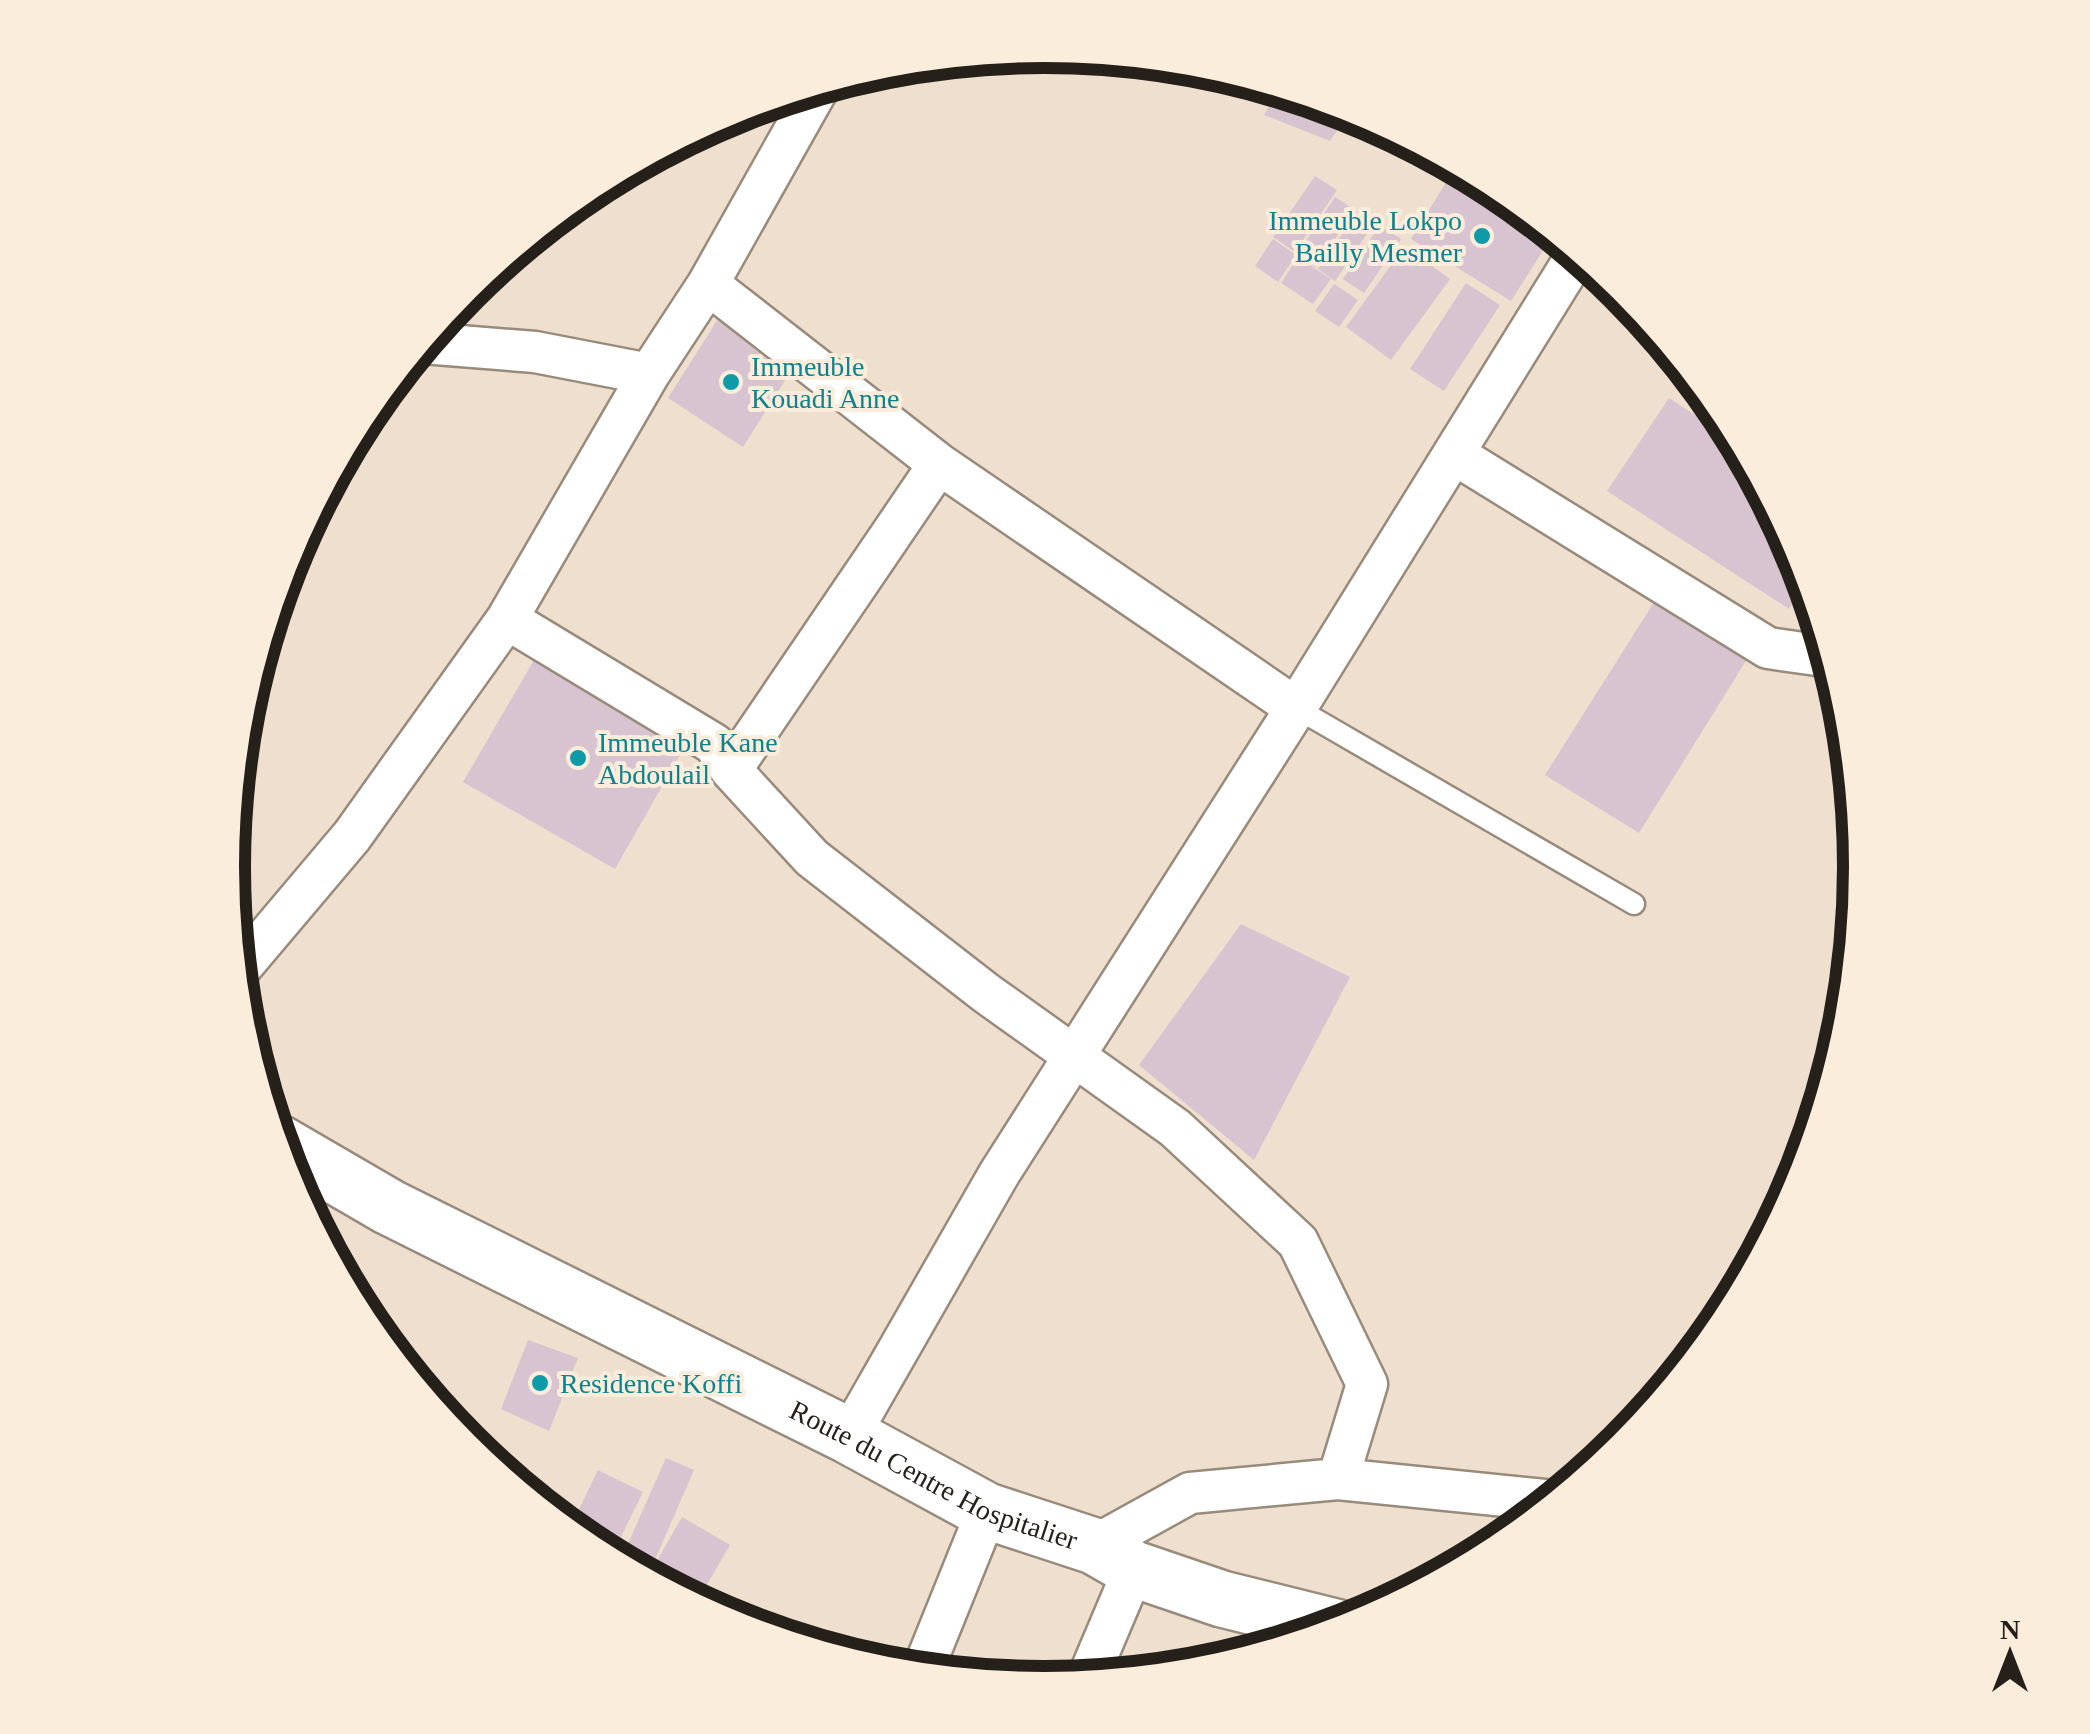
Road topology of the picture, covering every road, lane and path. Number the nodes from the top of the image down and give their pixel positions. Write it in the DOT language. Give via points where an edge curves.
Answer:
graph roads {
  1 [pos="810,103"];
  2 [pos="1571,265"];
  3 [pos="708,284"];
  4 [pos="440,345"];
  5 [pos="649,374"];
  6 [pos="1454,454"];
  7 [pos="939,464"];
  8 [pos="507,619"];
  9 [pos="1815,655"];
  10 [pos="1296,708"];
  11 [pos="731,770"];
  12 [pos="1634,904"];
  13 [pos="251,956"];
  14 [pos="1076,1056"];
  15 [pos="300,1156"];
  16 [pos="848,1436"];
  17 [pos="1338,1479"];
  18 [pos="1534,1499"];
  19 [pos="987,1510"];
  20 [pos="1114,1557"];
  21 [pos="1310,1621"];
  22 [pos="928,1658"];
  23 [pos="1090,1665"];
  1 -- 3 [label="street"];
  2 -- 6 [label="street"];
  3 -- 5 [label="street"];
  3 -- 7 [label="street"];
  4 -- 5 [label="street" via="535,352"];
  5 -- 8 [label="street"];
  6 -- 9 [label="street" via="1768,648"];
  6 -- 10 [label="street"];
  7 -- 10 [label="street"];
  7 -- 11 [label="street"];
  8 -- 11 [label="street" via="714,744"];
  8 -- 13 [label="street" via="352,836"];
  10 -- 12 [label="lane"];
  10 -- 14 [label="street"];
  11 -- 14 [label="street" via="812,858"];
  14 -- 16 [label="street" via="998,1174"];
  14 -- 17 [label="street" via="1175,1128 1298,1242 1367,1384"];
  15 -- 16 [label="street, Route du Centre Hospitalier"];
  16 -- 19 [label="street, Route du Centre Hospitalier"];
  17 -- 18 [label="street"];
  17 -- 20 [label="street" via="1190,1494"];
  19 -- 20 [label="street, Route du Centre Hospitalier"];
  19 -- 22 [label="street"];
  20 -- 21 [label="street, Route du Centre Hospitalier" via="1222,1599"];
  20 -- 23 [label="street"];
}
